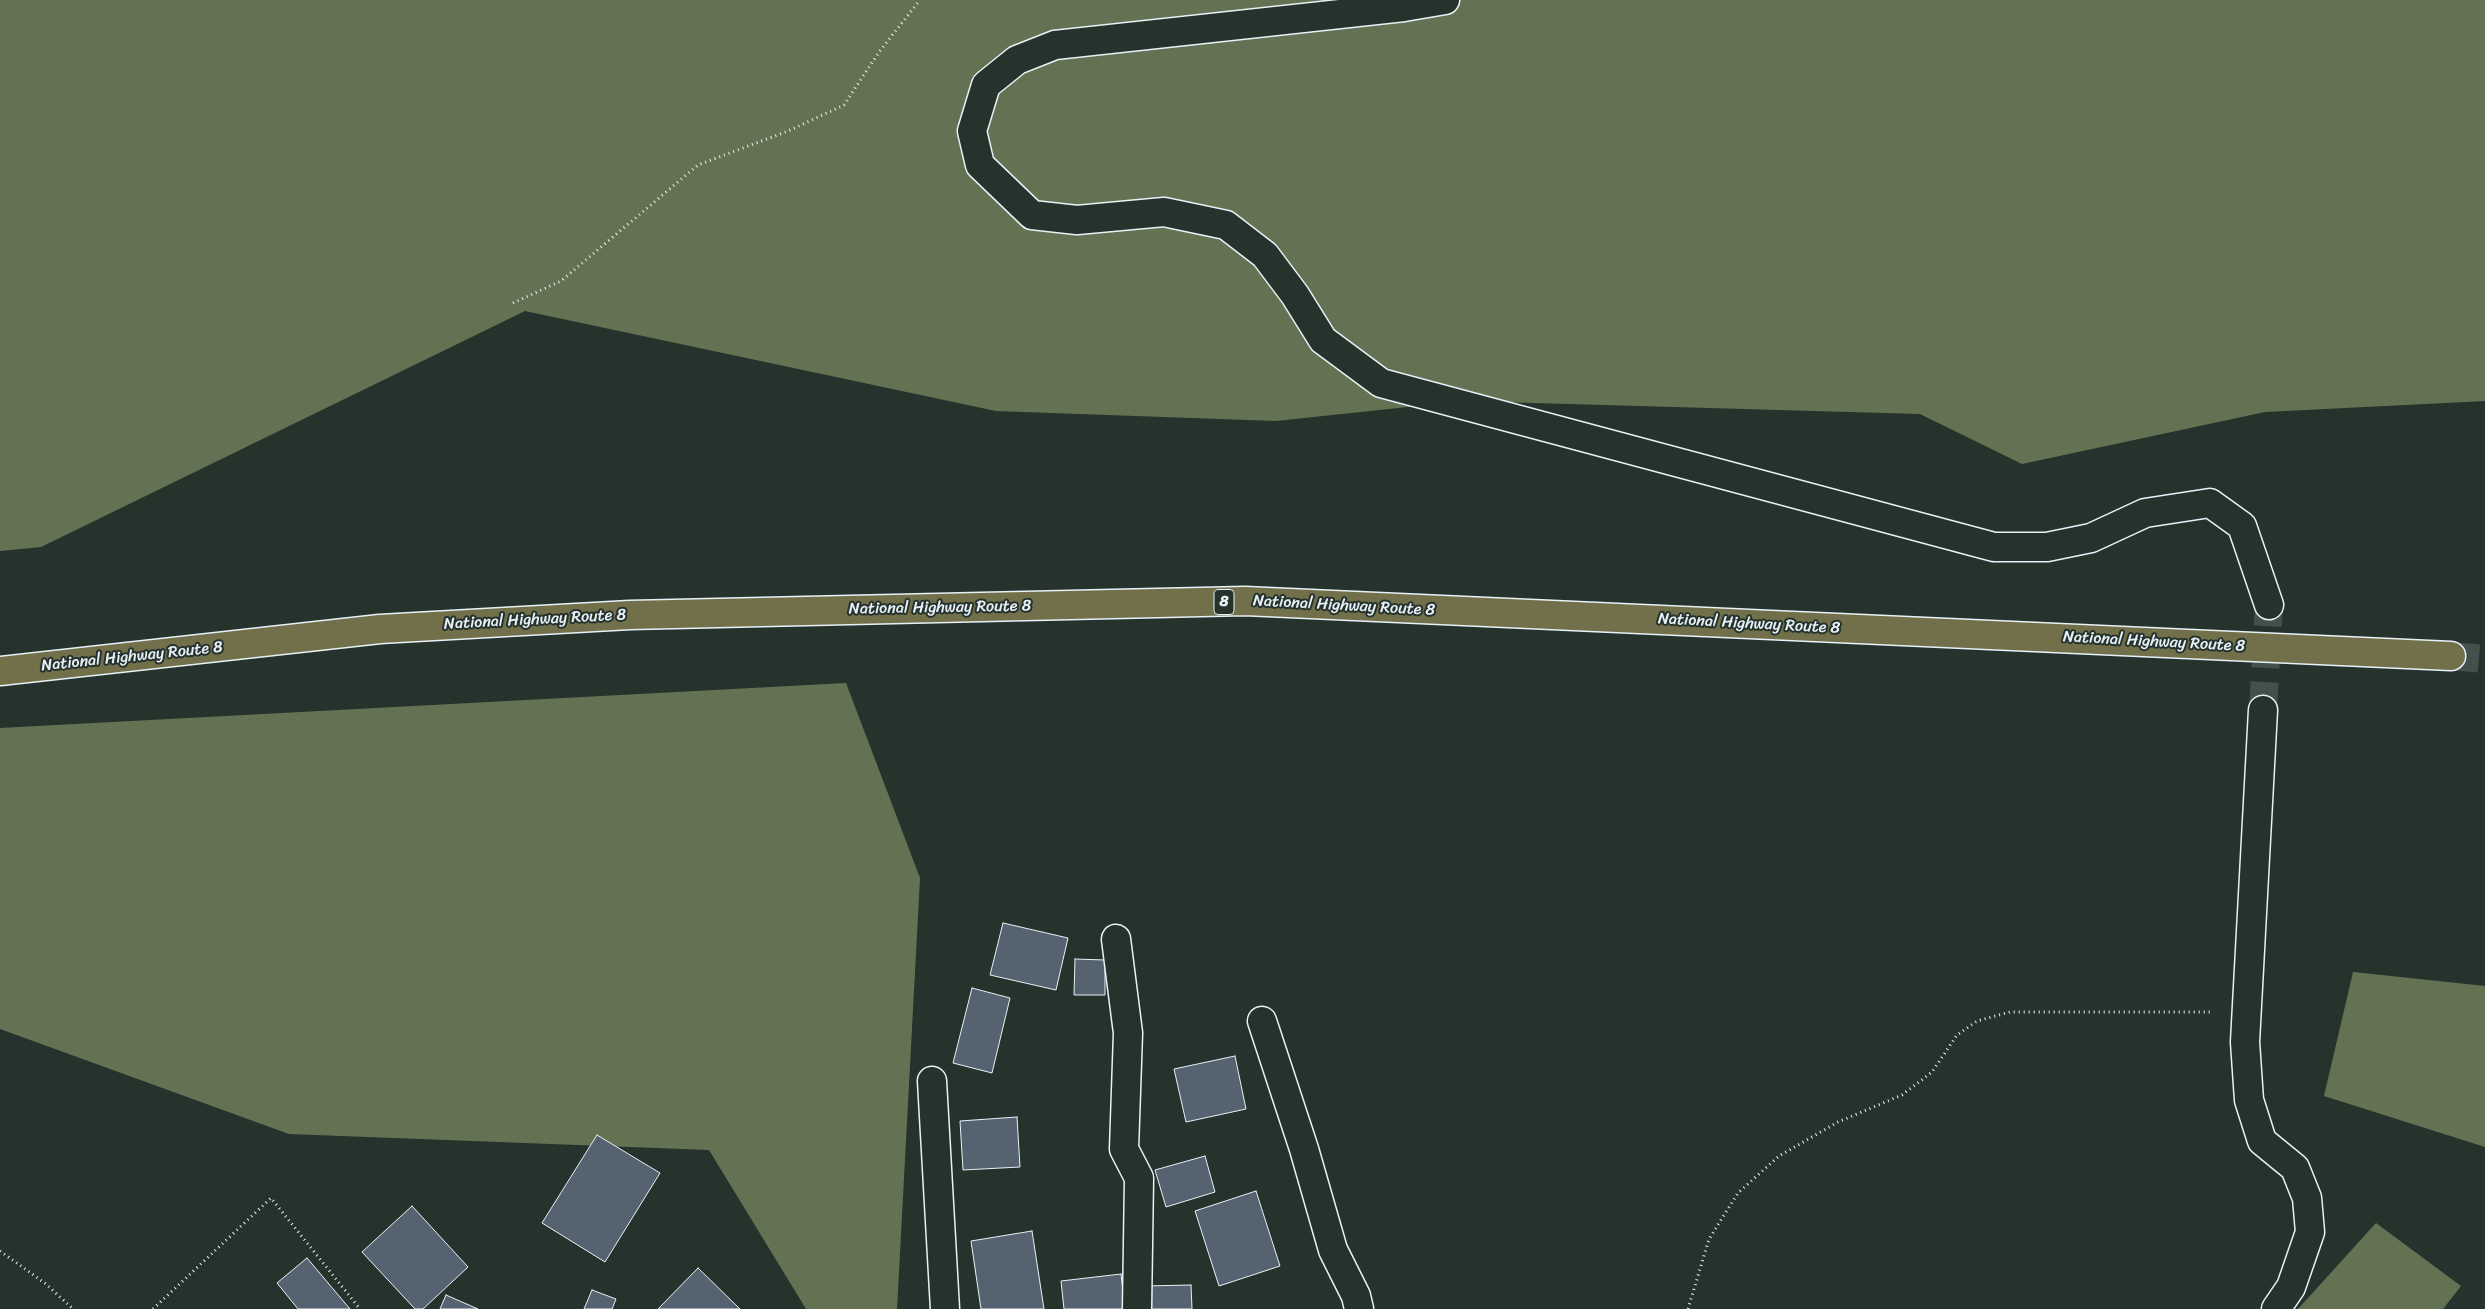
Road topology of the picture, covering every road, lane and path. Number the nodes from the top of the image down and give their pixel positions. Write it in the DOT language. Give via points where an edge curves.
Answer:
graph roads {
  1 [pos="920,0"];
  2 [pos="1444,0"];
  3 [pos="513,303"];
  4 [pos="2269,605"];
  5 [pos="2450,656"];
  6 [pos="0,671"];
  7 [pos="2263,710"];
  8 [pos="1116,938"];
  9 [pos="2247,1012"];
  10 [pos="1262,1021"];
  11 [pos="932,1081"];
  12 [pos="0,1251"];
  13 [pos="74,1309"];
  14 [pos="153,1309"];
  15 [pos="360,1309"];
  16 [pos="945,1309"];
  17 [pos="1137,1309"];
  18 [pos="1359,1309"];
  19 [pos="1688,1309"];
  20 [pos="2276,1309"];
  1 -- 3 [label="path" via="879,52 844,105 788,131 698,165 561,281"];
  2 -- 4 [label="street" via="1056,46 1017,60 986,85 972,131 980,164 1032,215 1077,220 1164,212 1226,225 1265,255 1323,340 1381,383 1994,546 2047,547 2091,538 2145,513 2210,503 2242,526"];
  5 -- 6 [label="highway, National Highway Route 8 / 8" via="1246,601 630,615 390,628"];
  7 -- 9 [label="street"];
  8 -- 17 [label="street" via="1128,1033 1124,1149 1139,1178"];
  9 -- 19 [label="path" via="2010,1012 1977,1022 1957,1036 1932,1072 1902,1094 1838,1122 1779,1156 1738,1193 1709,1239"];
  9 -- 20 [label="street" via="2245,1042 2249,1100 2262,1141 2295,1168 2307,1198 2310,1232 2292,1287"];
  10 -- 18 [label="street" via="1333,1250"];
  11 -- 16 [label="street"];
  12 -- 13 [label="path"];
  14 -- 15 [label="path" via="271,1198"];
}
